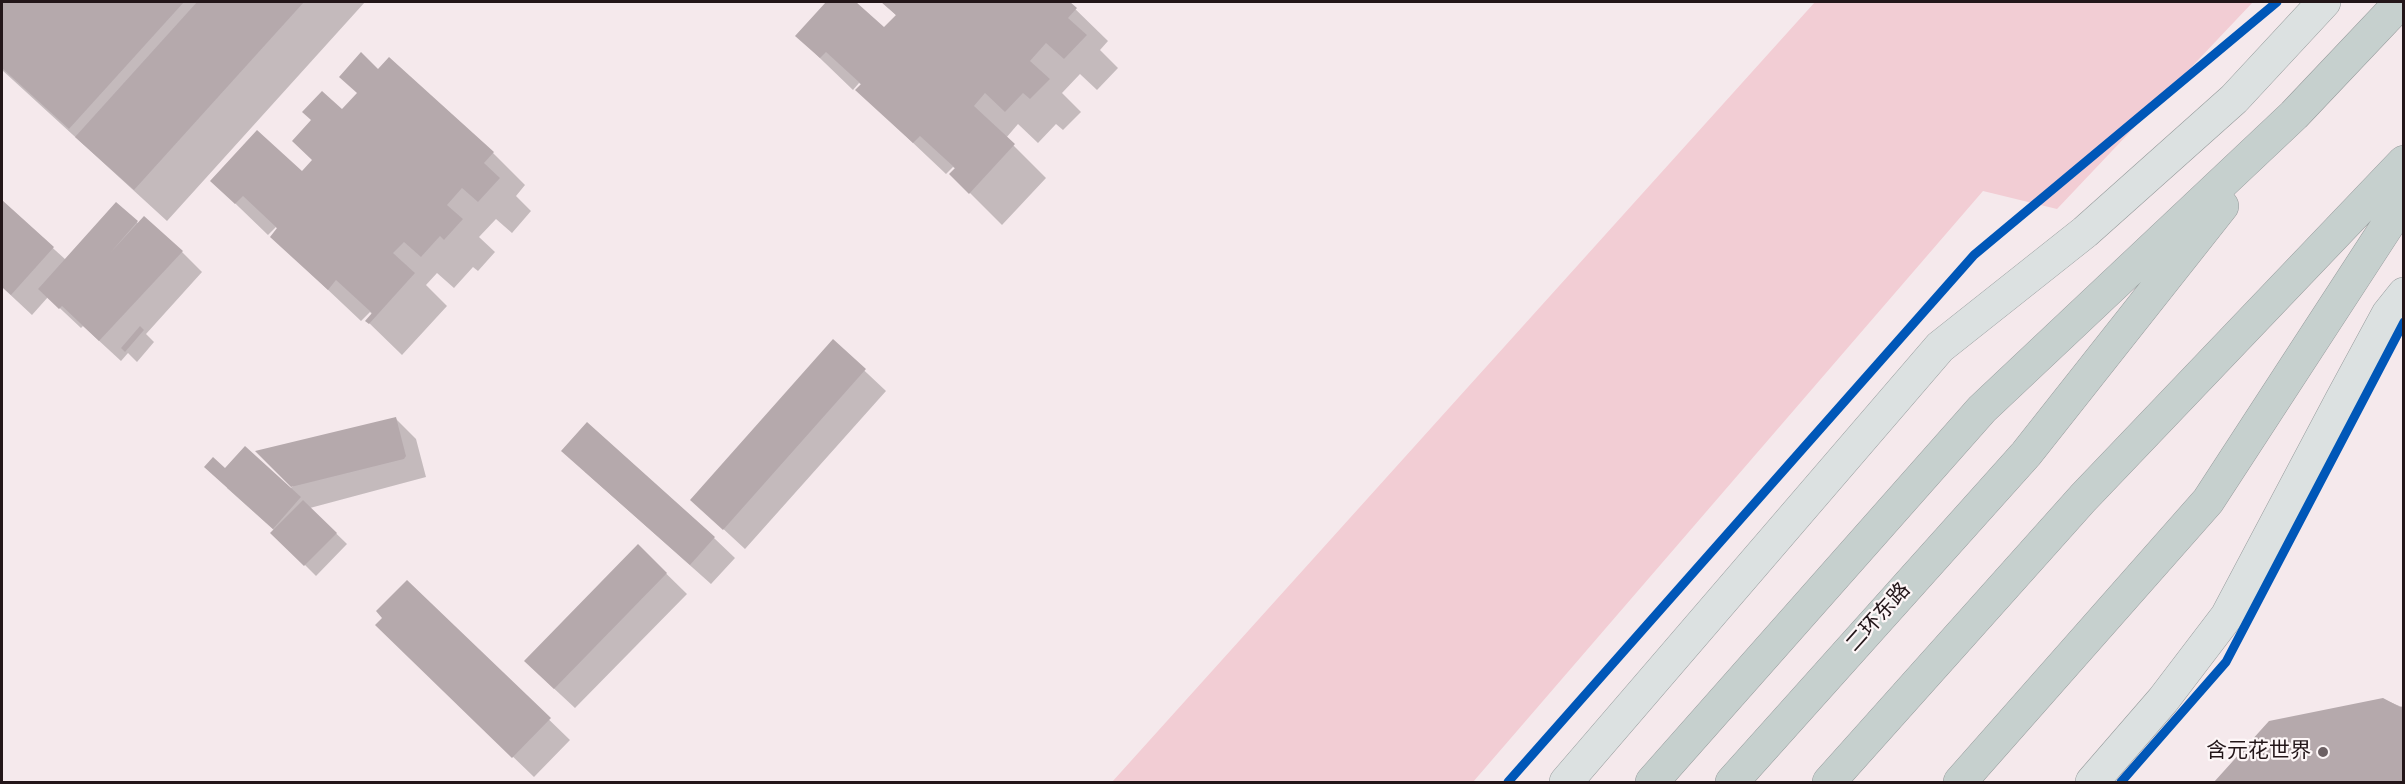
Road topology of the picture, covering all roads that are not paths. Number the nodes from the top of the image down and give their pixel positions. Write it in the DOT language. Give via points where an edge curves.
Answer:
graph roads {
  1 [pos="2324,2"];
  2 [pos="2401,2"];
  3 [pos="2294,115"];
  4 [pos="2403,162"];
  5 [pos="2403,200"];
  6 [pos="2403,294"];
  7 [pos="1566,783"];
  8 [pos="1652,783"];
  9 [pos="1732,783"];
  10 [pos="1828,783"];
  11 [pos="1960,783"];
  12 [pos="2092,783"];
  1 -- 7 [label="main road" via="2234,99 2085,232 1940,348"];
  2 -- 3 [label="highway"];
  3 -- 8 [label="highway" via="1982,409"];
  3 -- 9 [label="highway, 二环东路" via="2026,454"];
  4 -- 10 [label="highway" via="2083,498"];
  5 -- 11 [label="highway" via="2208,501"];
  6 -- 12 [label="main road" via="2388,314 2227,616 2163,700"];
}
